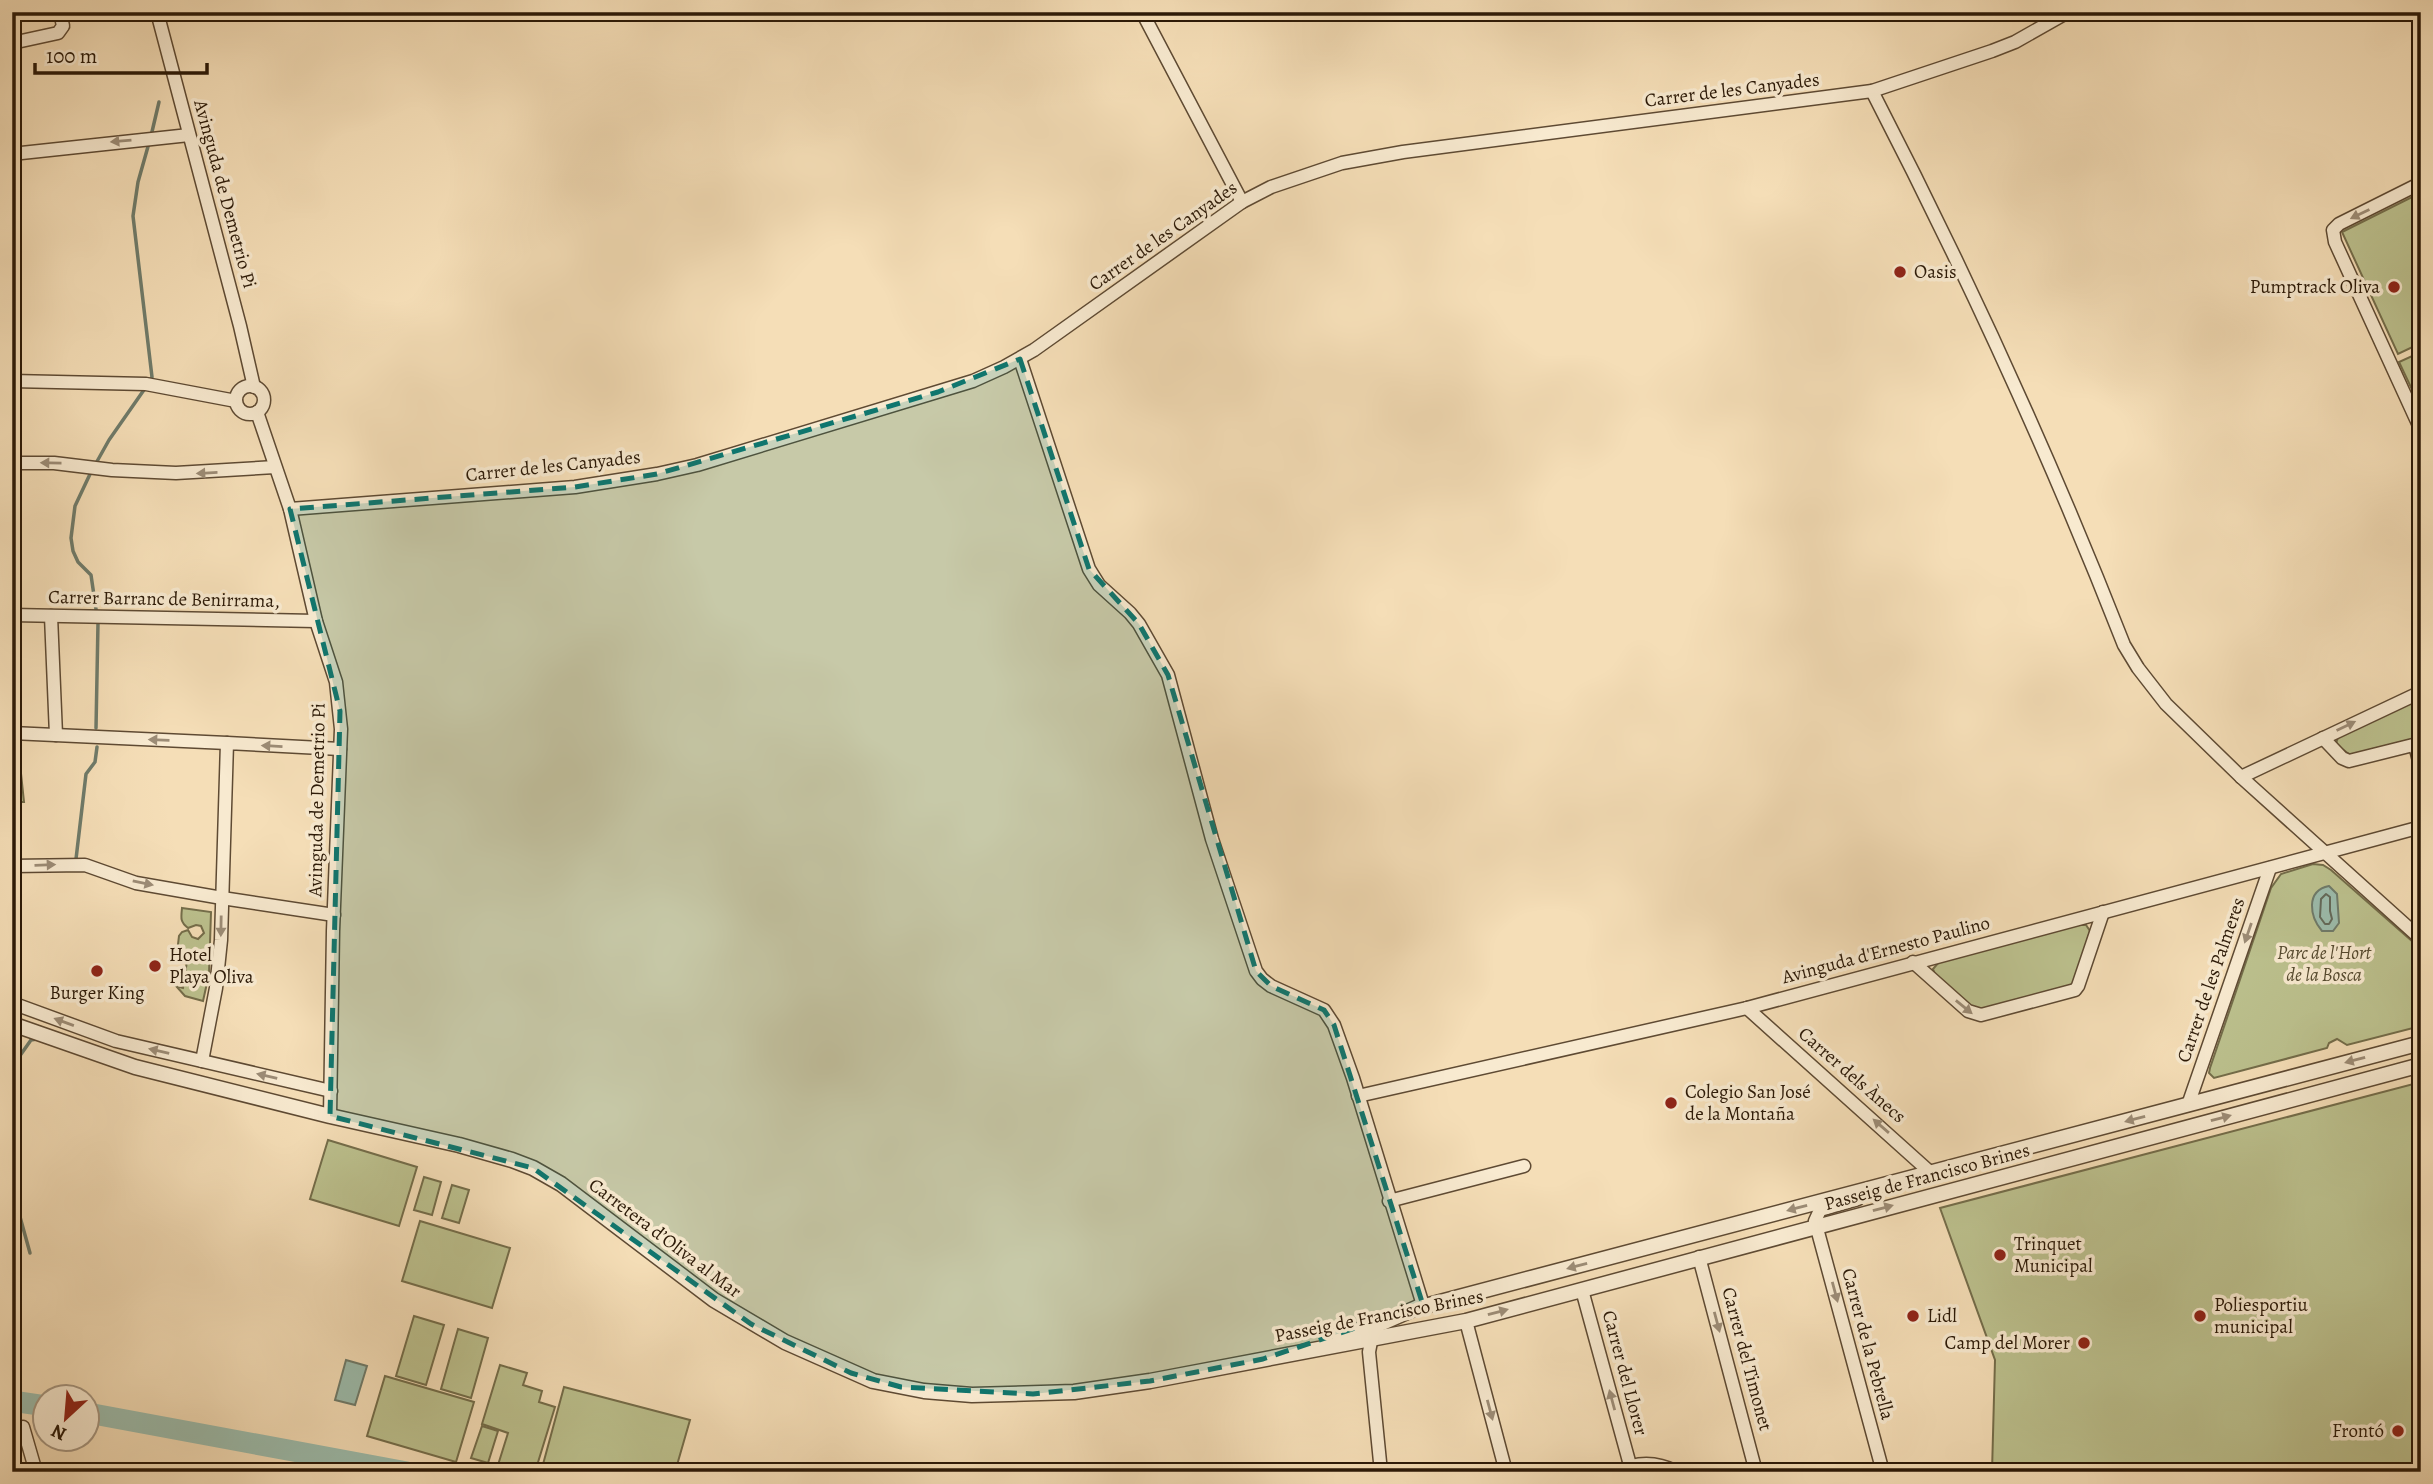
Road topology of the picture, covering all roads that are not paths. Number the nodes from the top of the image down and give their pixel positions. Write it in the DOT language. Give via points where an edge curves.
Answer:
graph roads {
  1 [pos="60,12"];
  2 [pos="157,12"];
  3 [pos="1142,12"];
  4 [pos="2067,12"];
  5 [pos="12,43"];
  6 [pos="1872,91"];
  7 [pos="189,135"];
  8 [pos="12,154"];
  9 [pos="2421,184"];
  10 [pos="1241,202"];
  11 [pos="1020,359"];
  12 [pos="12,381"];
  13 [pos="254,387"];
  14 [pos="236,401"];
  15 [pos="257,412"];
  16 [pos="2421,430"];
  17 [pos="12,463"];
  18 [pos="275,467"];
  19 [pos="290,509"];
  20 [pos="12,615"];
  21 [pos="51,616"];
  22 [pos="316,621"];
  23 [pos="2421,692"];
  24 [pos="12,733"];
  25 [pos="56,735"];
  26 [pos="2323,738"];
  27 [pos="227,743"];
  28 [pos="2418,744"];
  29 [pos="340,749"];
  30 [pos="2421,769"];
  31 [pos="2241,777"];
  32 [pos="2421,827"];
  33 [pos="2325,854"];
  34 [pos="12,866"];
  35 [pos="2270,868"];
  36 [pos="222,898"];
  37 [pos="2103,912"];
  38 [pos="334,915"];
  39 [pos="2421,939"];
  40 [pos="1913,962"];
  41 [pos="12,1003"];
  42 [pos="1747,1008"];
  43 [pos="12,1024"];
  44 [pos="2421,1043"];
  45 [pos="202,1061"];
  46 [pos="2421,1065"];
  47 [pos="331,1091"];
  48 [pos="1358,1096"];
  49 [pos="2188,1105"];
  50 [pos="330,1116"];
  51 [pos="1524,1166"];
  52 [pos="1931,1172"];
  53 [pos="1881,1186"];
  54 [pos="1389,1202"];
  55 [pos="1817,1226"];
  56 [pos="1699,1257"];
  57 [pos="1582,1290"];
  58 [pos="1416,1308"];
  59 [pos="1465,1321"];
  60 [pos="1432,1327"];
  61 [pos="1416,1330"];
  62 [pos="1369,1340"];
  63 [pos="1263,1359"];
  64 [pos="23,1427"];
  65 [pos="1630,1465"];
  66 [pos="36,1472"];
  67 [pos="1381,1472"];
  68 [pos="1506,1472"];
  69 [pos="1617,1472"];
  70 [pos="1677,1472"];
  71 [pos="1756,1472"];
  72 [pos="1883,1472"];
  1 -- 5 [label="street" via="63,26 58,33"];
  2 -- 7 [label="street, Avinguda de Demetrio Pi"];
  3 -- 10 [label="street"];
  4 -- 6 [label="street, Carrer de les Canyades" via="1992,51"];
  6 -- 10 [label="street, Carrer de les Canyades" via="1403,152 1342,163"];
  6 -- 31 [label="street" via="1994,340 2124,645 2157,695"];
  7 -- 8 [label="street, one-way"];
  7 -- 13 [label="street, Avinguda de Demetrio Pi"];
  9 -- 16 [label="street, one-way" via="2333,230"];
  10 -- 11 [label="street, Carrer de les Canyades"];
  11 -- 19 [label="street, Carrer de les Canyades" via="973,381 657,474 575,487"];
  11 -- 48 [label="street" via="1089,569 1139,624 1168,675 1212,839 1256,971 1271,986 1328,1014"];
  12 -- 14 [label="street" via="147,384"];
  13 -- 14 [label="street" via="242,390"];
  13 -- 15 [label="street" via="264,401"];
  14 -- 15 [label="street" via="245,413"];
  15 -- 18 [label="street, Avinguda de Demetrio Pi"];
  18 -- 17 [label="street, one-way" via="191,474"];
  18 -- 19 [label="street, Avinguda de Demetrio Pi"];
  19 -- 22 [label="street, Avinguda de Demetrio Pi"];
  20 -- 21 [label="street, Carrer Barranc de Benirrama,"];
  21 -- 22 [label="street, Carrer Barranc de Benirrama,"];
  21 -- 25 [label="street"];
  22 -- 29 [label="street, Avinguda de Demetrio Pi" via="337,682"];
  26 -- 23 [label="street, one-way"];
  24 -- 25 [label="street"];
  27 -- 25 [label="street, one-way"];
  26 -- 28 [label="street" via="2348,761"];
  26 -- 31 [label="street"];
  29 -- 27 [label="street, one-way"];
  27 -- 36 [label="street"];
  28 -- 30 [label="street"];
  29 -- 38 [label="street, Avinguda de Demetrio Pi"];
  31 -- 33 [label="street"];
  32 -- 33 [label="street, Avinguda d'Ernesto Paulino"];
  33 -- 35 [label="street, Avinguda d'Ernesto Paulino"];
  33 -- 39 [label="street"];
  34 -- 36 [label="street, one-way" via="78,864 136,883"];
  35 -- 37 [label="street, Avinguda d'Ernesto Paulino"];
  35 -- 49 [label="street, Carrer de les Palmeres, one-way"];
  36 -- 38 [label="street"];
  36 -- 45 [label="street, one-way" via="216,988"];
  37 -- 40 [label="street, Avinguda d'Ernesto Paulino"];
  40 -- 37 [label="street, one-way" via="1977,1016 2070,992 2078,986"];
  38 -- 47 [label="street, Avinguda de Demetrio Pi"];
  40 -- 42 [label="street, Avinguda d'Ernesto Paulino"];
  45 -- 41 [label="street, one-way" via="116,1041"];
  42 -- 48 [label="street, Avinguda d'Ernesto Paulino"];
  52 -- 42 [label="street, Carrer dels Ànecs, one-way"];
  43 -- 50 [label="street, Carretera d’Oliva al Mar" via="135,1067"];
  44 -- 49 [label="street, Passeig de Francisco Brines, one-way"];
  47 -- 45 [label="street, one-way"];
  55 -- 46 [label="street, Passeig de Francisco Brines, one-way"];
  47 -- 50 [label="street, Avinguda de Demetrio Pi"];
  48 -- 54 [label="street"];
  49 -- 52 [label="street, Passeig de Francisco Brines, one-way"];
  50 -- 63 [label="street, Carretera d’Oliva al Mar" via="459,1145 533,1168 732,1312 873,1381 951,1394 1074,1392"];
  51 -- 54 [label="street"];
  52 -- 53 [label="street, Passeig de Francisco Brines"];
  53 -- 55 [label="street" via="1875,1193 1820,1210"];
  53 -- 58 [label="street, Passeig de Francisco Brines, one-way"];
  54 -- 58 [label="street"];
  55 -- 56 [label="street, Passeig de Francisco Brines"];
  55 -- 72 [label="street, Carrer de la Pebrella, one-way"];
  56 -- 57 [label="street, Passeig de Francisco Brines"];
  56 -- 71 [label="street, Carrer del Timonet, one-way"];
  59 -- 57 [label="street, Passeig de Francisco Brines, one-way"];
  65 -- 57 [label="street, Carrer del Llorer, one-way"];
  58 -- 60 [label="street"];
  58 -- 61 [label="street"];
  58 -- 62 [label="street" via="1398,1323 1374,1329"];
  58 -- 63 [label="street, Passeig de Francisco Brines"];
  59 -- 60 [label="street, Passeig de Francisco Brines"];
  59 -- 68 [label="street, one-way"];
  60 -- 61 [label="street, Passeig de Francisco Brines"];
  61 -- 62 [label="street, Passeig de Francisco Brines"];
  62 -- 63 [label="street, Passeig de Francisco Brines"];
  62 -- 67 [label="street"];
  64 -- 66 [label="street"];
  65 -- 69 [label="street"];
  65 -- 70 [label="street" via="1649,1464"];
}
